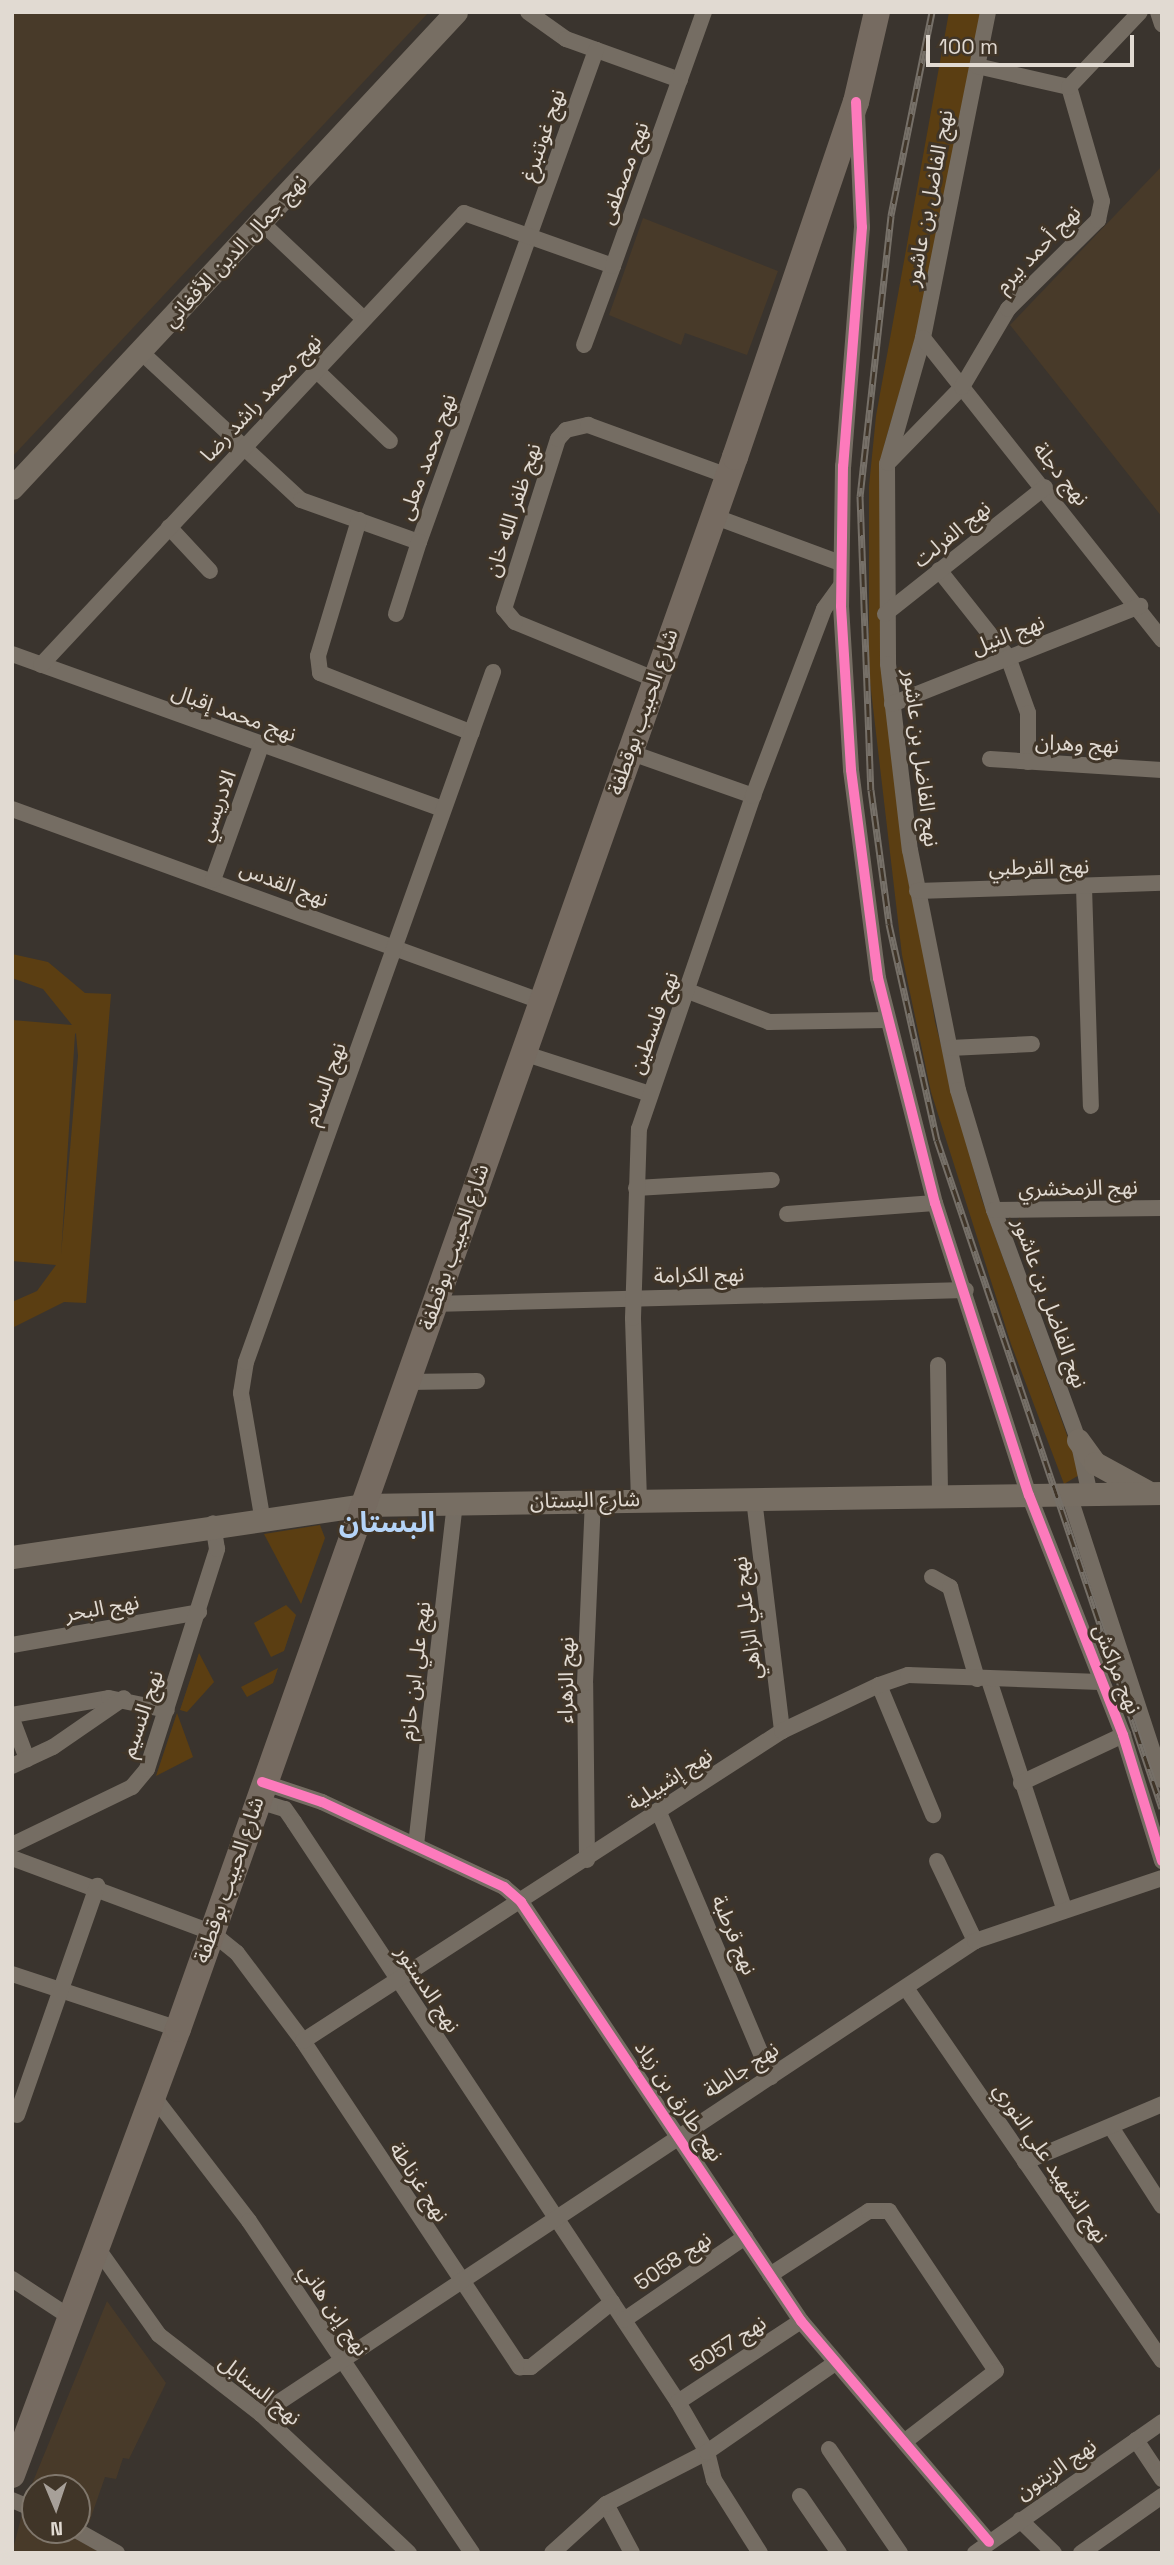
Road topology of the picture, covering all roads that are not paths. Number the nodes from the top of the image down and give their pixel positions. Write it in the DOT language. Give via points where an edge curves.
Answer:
graph roads {
  1 [pos="456,12"];
  2 [pos="528,12"];
  3 [pos="704,12"];
  4 [pos="877,12"];
  5 [pos="988,12"];
  6 [pos="1140,12"];
  7 [pos="1158,12"];
  8 [pos="1162,24"];
  9 [pos="596,50"];
  10 [pos="976,66"];
  11 [pos="680,80"];
  12 [pos="1069,87"];
  13 [pos="856,102"];
  14 [pos="261,222"];
  15 [pos="531,235"];
  16 [pos="613,265"];
  17 [pos="364,319"];
  18 [pos="923,338"];
  19 [pos="584,345"];
  20 [pos="141,352"];
  21 [pos="317,371"];
  22 [pos="962,387"];
  23 [pos="390,441"];
  24 [pos="244,447"];
  25 [pos="887,464"];
  26 [pos="728,476"];
  27 [pos="1045,487"];
  28 [pos="12,488"];
  29 [pos="713,516"];
  30 [pos="359,520"];
  31 [pos="169,527"];
  32 [pos="419,542"];
  33 [pos="840,563"];
  34 [pos="939,570"];
  35 [pos="210,571"];
  36 [pos="841,586"];
  37 [pos="1140,606"];
  38 [pos="396,614"];
  39 [pos="885,614"];
  40 [pos="1162,640"];
  41 [pos="12,654"];
  42 [pos="1008,657"];
  43 [pos="41,665"];
  44 [pos="493,672"];
  45 [pos="654,680"];
  46 [pos="892,704"];
  47 [pos="472,733"];
  48 [pos="261,746"];
  49 [pos="629,752"];
  50 [pos="990,759"];
  51 [pos="1028,762"];
  52 [pos="1162,770"];
  53 [pos="754,796"];
  54 [pos="12,808"];
  55 [pos="443,809"];
  56 [pos="213,880"];
  57 [pos="1162,883"];
  58 [pos="1084,887"];
  59 [pos="917,891"];
  60 [pos="397,949"];
  61 [pos="688,991"];
  62 [pos="540,1002"];
  63 [pos="886,1020"];
  64 [pos="1032,1044"];
  65 [pos="950,1048"];
  66 [pos="523,1053"];
  67 [pos="650,1094"];
  68 [pos="1091,1106"];
  69 [pos="772,1180"];
  70 [pos="636,1188"];
  71 [pos="935,1203"];
  72 [pos="1162,1208"];
  73 [pos="994,1210"];
  74 [pos="787,1214"];
  75 [pos="966,1290"];
  76 [pos="636,1298"];
  77 [pos="433,1304"];
  78 [pos="938,1365"];
  79 [pos="477,1381"];
  80 [pos="407,1382"];
  81 [pos="1078,1440"];
  82 [pos="1157,1493"];
  83 [pos="1030,1495"];
  84 [pos="1079,1495"];
  85 [pos="940,1497"];
  86 [pos="754,1499"];
  87 [pos="593,1500"];
  88 [pos="639,1500"];
  89 [pos="455,1502"];
  90 [pos="363,1504"];
  91 [pos="262,1516"];
  92 [pos="213,1523"];
  93 [pos="12,1557"];
  94 [pos="932,1577"];
  95 [pos="199,1612"];
  96 [pos="12,1645"];
  97 [pos="983,1679"];
  98 [pos="1100,1682"];
  99 [pos="879,1685"];
  100 [pos="124,1698"];
  101 [pos="167,1710"];
  102 [pos="12,1717"];
  103 [pos="782,1731"];
  104 [pos="1123,1735"];
  105 [pos="20,1763"];
  106 [pos="1162,1780"];
  107 [pos="1021,1783"];
  108 [pos="258,1791"];
  109 [pos="658,1810"];
  110 [pos="933,1815"];
  111 [pos="44,1831"];
  112 [pos="12,1845"];
  113 [pos="416,1845"];
  114 [pos="12,1858"];
  115 [pos="587,1860"];
  116 [pos="937,1861"];
  117 [pos="1162,1861"];
  118 [pos="45,1866"];
  119 [pos="1162,1878"];
  120 [pos="97,1886"];
  121 [pos="521,1902"];
  122 [pos="1064,1908"];
  123 [pos="211,1932"];
  124 [pos="975,1941"];
  125 [pos="12,1974"];
  126 [pos="400,1984"];
  127 [pos="906,1988"];
  128 [pos="59,1990"];
  129 [pos="178,2029"];
  130 [pos="303,2040"];
  131 [pos="771,2077"];
  132 [pos="154,2097"];
  133 [pos="1162,2104"];
  134 [pos="17,2115"];
  135 [pos="1111,2127"];
  136 [pos="680,2134"];
  137 [pos="1026,2162"];
  138 [pos="1162,2206"];
  139 [pos="554,2217"];
  140 [pos="745,2237"];
  141 [pos="98,2249"];
  142 [pos="770,2275"];
  143 [pos="12,2278"];
  144 [pos="459,2283"];
  145 [pos="612,2302"];
  146 [pos="73,2319"];
  147 [pos="624,2320"];
  148 [pos="801,2321"];
  149 [pos="342,2358"];
  150 [pos="1162,2361"];
  151 [pos="835,2363"];
  152 [pos="678,2402"];
  153 [pos="261,2414"];
  154 [pos="1162,2422"];
  155 [pos="1136,2440"];
  156 [pos="904,2442"];
  157 [pos="829,2449"];
  158 [pos="707,2452"];
  159 [pos="12,2475"];
  160 [pos="1162,2479"];
  161 [pos="800,2496"];
  162 [pos="1162,2496"];
  163 [pos="606,2504"];
  164 [pos="1020,2519"];
  165 [pos="91,2538"];
  166 [pos="989,2542"];
  167 [pos="117,2553"];
  168 [pos="409,2553"];
  169 [pos="472,2553"];
  170 [pos="552,2553"];
  171 [pos="632,2553"];
  172 [pos="760,2553"];
  173 [pos="839,2553"];
  174 [pos="900,2553"];
  175 [pos="975,2553"];
  176 [pos="1054,2553"];
  177 [pos="1081,2553"];
  1 -- 14 [label="main road, نهج جمال الدين الأفغاني"];
  2 -- 9 [label="street"];
  3 -- 11 [label="street, نهج مصطفى"];
  4 -- 13 [label="main road, شارع الحبيب بوقطفة"];
  5 -- 10 [label="street, نهج الفاضل بن عاشور"];
  6 -- 12 [label="street"];
  7 -- 8 [label="street"];
  9 -- 11 [label="street"];
  9 -- 15 [label="street, نهج غوتنبرغ"];
  10 -- 12 [label="street"];
  10 -- 18 [label="street, نهج الفاضل بن عاشور"];
  11 -- 16 [label="street, نهج مصطفى"];
  12 -- 22 [label="street, نهج أحمد بيرم" via="1102,211 1008,309"];
  13 -- 26 [label="main road, شارع الحبيب بوقطفة"];
  13 -- 33 [label="street, نهج مراكش" via="862,227"];
  14 -- 17 [label="street"];
  14 -- 20 [label="main road, نهج جمال الدين الأفغاني"];
  15 -- 16 [label="street"];
  15 -- 17 [label="street, نهج محمد راشد رضا" via="464,213"];
  15 -- 32 [label="street, نهج محمد معلى"];
  16 -- 19 [label="street, نهج مصطفى"];
  17 -- 21 [label="street, نهج محمد راشد رضا"];
  18 -- 22 [label="street, نهج دجلة"];
  18 -- 25 [label="street, نهج الفاضل بن عاشور"];
  20 -- 24 [label="street, نهج محمد معلى"];
  20 -- 28 [label="main road, نهج جمال الدين الأفغاني"];
  21 -- 23 [label="street"];
  21 -- 24 [label="street, نهج محمد راشد رضا"];
  22 -- 25 [label="street, نهج أحمد بيرم"];
  22 -- 27 [label="street, نهج دجلة"];
  24 -- 30 [label="street, نهج محمد معلى" via="301,500"];
  24 -- 31 [label="street, نهج محمد راشد رضا"];
  25 -- 39 [label="street, نهج الفاضل بن عاشور"];
  26 -- 29 [label="main road, شارع الحبيب بوقطفة"];
  26 -- 45 [label="street, نهج ظفر الله خان" via="588,425 566,430 558,439 504,609 514,622"];
  27 -- 34 [label="street, نهج الفرلت"];
  27 -- 37 [label="street, نهج دجلة"];
  29 -- 33 [label="street"];
  29 -- 45 [label="main road, شارع الحبيب بوقطفة"];
  30 -- 32 [label="street, نهج محمد معلى"];
  30 -- 47 [label="street" via="318,656 320,673"];
  31 -- 35 [label="street"];
  31 -- 43 [label="street, نهج محمد راشد رضا"];
  32 -- 38 [label="street"];
  33 -- 36 [label="street, نهج مراكش"];
  34 -- 39 [label="street, نهج الفرلت"];
  34 -- 42 [label="street"];
  36 -- 53 [label="street, نهج فلسطين" via="824,609"];
  36 -- 63 [label="street, نهج مراكش" via="851,770"];
  37 -- 40 [label="street, نهج دجلة"];
  37 -- 42 [label="street, نهج النيل"];
  39 -- 46 [label="street, نهج الفاضل بن عاشور"];
  41 -- 43 [label="street, نهج محمد إقبال"];
  42 -- 46 [label="street, نهج النيل"];
  42 -- 51 [label="street" via="1028,713"];
  43 -- 48 [label="street, نهج محمد إقبال"];
  44 -- 47 [label="street, نهج السلام"];
  45 -- 49 [label="main road, شارع الحبيب بوقطفة"];
  46 -- 59 [label="street, نهج الفاضل بن عاشور"];
  47 -- 55 [label="street, نهج السلام"];
  48 -- 55 [label="street, نهج محمد إقبال"];
  48 -- 56 [label="street, الادريسي"];
  49 -- 53 [label="street"];
  49 -- 62 [label="main road, شارع الحبيب بوقطفة"];
  50 -- 51 [label="street, نهج وهران"];
  51 -- 52 [label="street, نهج وهران"];
  53 -- 61 [label="street, نهج فلسطين"];
  54 -- 56 [label="street, نهج القدس"];
  55 -- 60 [label="street, نهج السلام"];
  56 -- 60 [label="street, نهج القدس"];
  57 -- 58 [label="street, نهج القرطبي"];
  58 -- 59 [label="street, نهج القرطبي"];
  58 -- 68 [label="street"];
  59 -- 65 [label="street, نهج الفاضل بن عاشور"];
  60 -- 62 [label="street, نهج القدس"];
  60 -- 91 [label="street, نهج السلام" via="242,1377"];
  61 -- 63 [label="street" via="769,1022"];
  61 -- 67 [label="street, نهج فلسطين"];
  62 -- 66 [label="main road, شارع الحبيب بوقطفة"];
  63 -- 71 [label="street, نهج مراكش"];
  64 -- 65 [label="street"];
  65 -- 73 [label="street, نهج الفاضل بن عاشور"];
  66 -- 67 [label="street"];
  66 -- 77 [label="main road, شارع الحبيب بوقطفة"];
  67 -- 70 [label="street, نهج فلسطين" via="639,1129"];
  69 -- 70 [label="street"];
  70 -- 76 [label="street, نهج فلسطين"];
  71 -- 74 [label="street"];
  71 -- 75 [label="street, نهج مراكش"];
  72 -- 73 [label="street, نهج الزمخشري"];
  73 -- 81 [label="street, نهج الفاضل بن عاشور"];
  75 -- 76 [label="street, نهج الكرامة"];
  75 -- 83 [label="street, نهج مراكش"];
  76 -- 77 [label="street, نهج الكرامة"];
  76 -- 88 [label="street, نهج فلسطين"];
  77 -- 80 [label="main road, شارع الحبيب بوقطفة"];
  78 -- 85 [label="street"];
  79 -- 80 [label="street"];
  80 -- 90 [label="main road, شارع الحبيب بوقطفة"];
  81 -- 82 [label="main road" via="1104,1469"];
  81 -- 84 [label="street, نهج الفاضل بن عاشور"];
  82 -- 84 [label="main road, شارع البستان"];
  83 -- 84 [label="main road, شارع البستان"];
  83 -- 85 [label="main road, شارع البستان"];
  83 -- 98 [label="street, نهج مراكش"];
  84 -- 106 [label="street, نهج الفاضل بن عاشور"];
  85 -- 86 [label="main road, شارع البستان"];
  86 -- 88 [label="main road, شارع البستان"];
  86 -- 103 [label="street, نهج علي الزاهي"];
  87 -- 88 [label="main road, شارع البستان"];
  87 -- 89 [label="main road, شارع البستان"];
  87 -- 115 [label="street, نهج الزهراء" via="585,1683"];
  89 -- 90 [label="main road, شارع البستان"];
  89 -- 113 [label="street, نهج علي ابن حازم"];
  90 -- 91 [label="main road, شارع البستان"];
  90 -- 108 [label="main road, شارع الحبيب بوقطفة"];
  91 -- 92 [label="main road, شارع البستان"];
  92 -- 93 [label="main road, شارع البستان"];
  92 -- 95 [label="street, نهج النسيم" via="217,1549"];
  94 -- 97 [label="street" via="950,1587"];
  95 -- 96 [label="street, نهج البحر"];
  95 -- 101 [label="street, نهج النسيم"];
  97 -- 98 [label="street, نهج إشبيلية"];
  97 -- 99 [label="street, نهج إشبيلية" via="908,1675"];
  97 -- 107 [label="street"];
  98 -- 104 [label="street, نهج مراكش"];
  99 -- 103 [label="street, نهج إشبيلية"];
  99 -- 110 [label="street"];
  100 -- 101 [label="street"];
  100 -- 102 [label="street"];
  100 -- 105 [label="street"];
  101 -- 111 [label="street, نهج النسيم" via="147,1769 132,1787"];
  102 -- 105 [label="street"];
  103 -- 109 [label="street, نهج إشبيلية"];
  104 -- 107 [label="street"];
  104 -- 117 [label="street, نهج مراكش"];
  107 -- 122 [label="street"];
  108 -- 113 [label="street, نهج طارق بن زياد"];
  108 -- 123 [label="main road, شارع الحبيب بوقطفة"];
  108 -- 126 [label="street, نهج الدستور" via="285,1809"];
  109 -- 115 [label="street, نهج إشبيلية"];
  109 -- 131 [label="street, نهج قرطبة"];
  111 -- 112 [label="street, نهج النسيم"];
  111 -- 118 [label="street" via="35,1849"];
  113 -- 121 [label="street, نهج طارق بن زياد"];
  114 -- 118 [label="street, نهج غرناطة"];
  115 -- 121 [label="street, نهج إشبيلية"];
  116 -- 124 [label="street"];
  118 -- 120 [label="street, نهج غرناطة"];
  119 -- 122 [label="street, نهج جالطة"];
  120 -- 123 [label="street, نهج غرناطة"];
  120 -- 128 [label="street"];
  121 -- 126 [label="street, نهج إشبيلية"];
  121 -- 136 [label="street, نهج طارق بن زياد"];
  122 -- 124 [label="street, نهج جالطة"];
  123 -- 129 [label="main road, شارع الحبيب بوقطفة"];
  123 -- 130 [label="street, نهج غرناطة" via="237,1953"];
  124 -- 127 [label="street, نهج جالطة"];
  125 -- 128 [label="street"];
  126 -- 130 [label="street, نهج إشبيلية"];
  126 -- 139 [label="street, نهج الدستور"];
  127 -- 131 [label="street, نهج جالطة"];
  127 -- 137 [label="street, نهج الشهيد علي النوري"];
  128 -- 129 [label="street"];
  128 -- 134 [label="street"];
  129 -- 132 [label="main road, شارع الحبيب بوقطفة"];
  130 -- 144 [label="street, نهج غرناطة"];
  131 -- 136 [label="street, نهج جالطة"];
  132 -- 141 [label="main road, شارع الحبيب بوقطفة"];
  132 -- 149 [label="street, نهج إبن هاني"];
  133 -- 135 [label="street"];
  135 -- 137 [label="street"];
  135 -- 138 [label="street"];
  136 -- 139 [label="street, نهج جالطة"];
  136 -- 140 [label="street, نهج طارق بن زياد"];
  137 -- 150 [label="street, نهج الشهيد علي النوري"];
  139 -- 144 [label="street, نهج جالطة"];
  139 -- 145 [label="street, نهج الدستور"];
  140 -- 142 [label="street, نهج طارق بن زياد"];
  140 -- 147 [label="street, نهج 5058"];
  141 -- 146 [label="main road, شارع الحبيب بوقطفة"];
  141 -- 153 [label="street, نهج السنابل" via="159,2335"];
  142 -- 148 [label="street, نهج طارق بن زياد"];
  142 -- 156 [label="street" via="869,2211 889,2211 996,2371"];
  143 -- 146 [label="street"];
  144 -- 145 [label="street, نهج غرناطة" via="525,2368"];
  144 -- 149 [label="street, نهج جالطة"];
  145 -- 147 [label="street, نهج الدستور"];
  146 -- 159 [label="main road, شارع الحبيب بوقطفة"];
  147 -- 152 [label="street, نهج الدستور"];
  148 -- 151 [label="street, نهج طارق بن زياد"];
  148 -- 152 [label="street, نهج 5057"];
  149 -- 153 [label="street, نهج جالطة"];
  149 -- 169 [label="street, نهج إبن هاني"];
  151 -- 156 [label="street, نهج طارق بن زياد"];
  151 -- 158 [label="street"];
  152 -- 158 [label="street, نهج الدستور"];
  153 -- 168 [label="street, نهج السنابل"];
  154 -- 155 [label="street, نهج الزيتون"];
  155 -- 160 [label="street"];
  155 -- 164 [label="street, نهج الزيتون"];
  156 -- 166 [label="street, نهج طارق بن زياد"];
  157 -- 174 [label="street"];
  158 -- 163 [label="street"];
  158 -- 172 [label="street, نهج الدستور" via="714,2480"];
  161 -- 173 [label="street"];
  162 -- 177 [label="street"];
  163 -- 170 [label="street"];
  163 -- 171 [label="street"];
  164 -- 166 [label="street, نهج الزيتون"];
  164 -- 176 [label="street"];
  165 -- 167 [label="street"];
  166 -- 175 [label="street, نهج الزيتون"];
}
